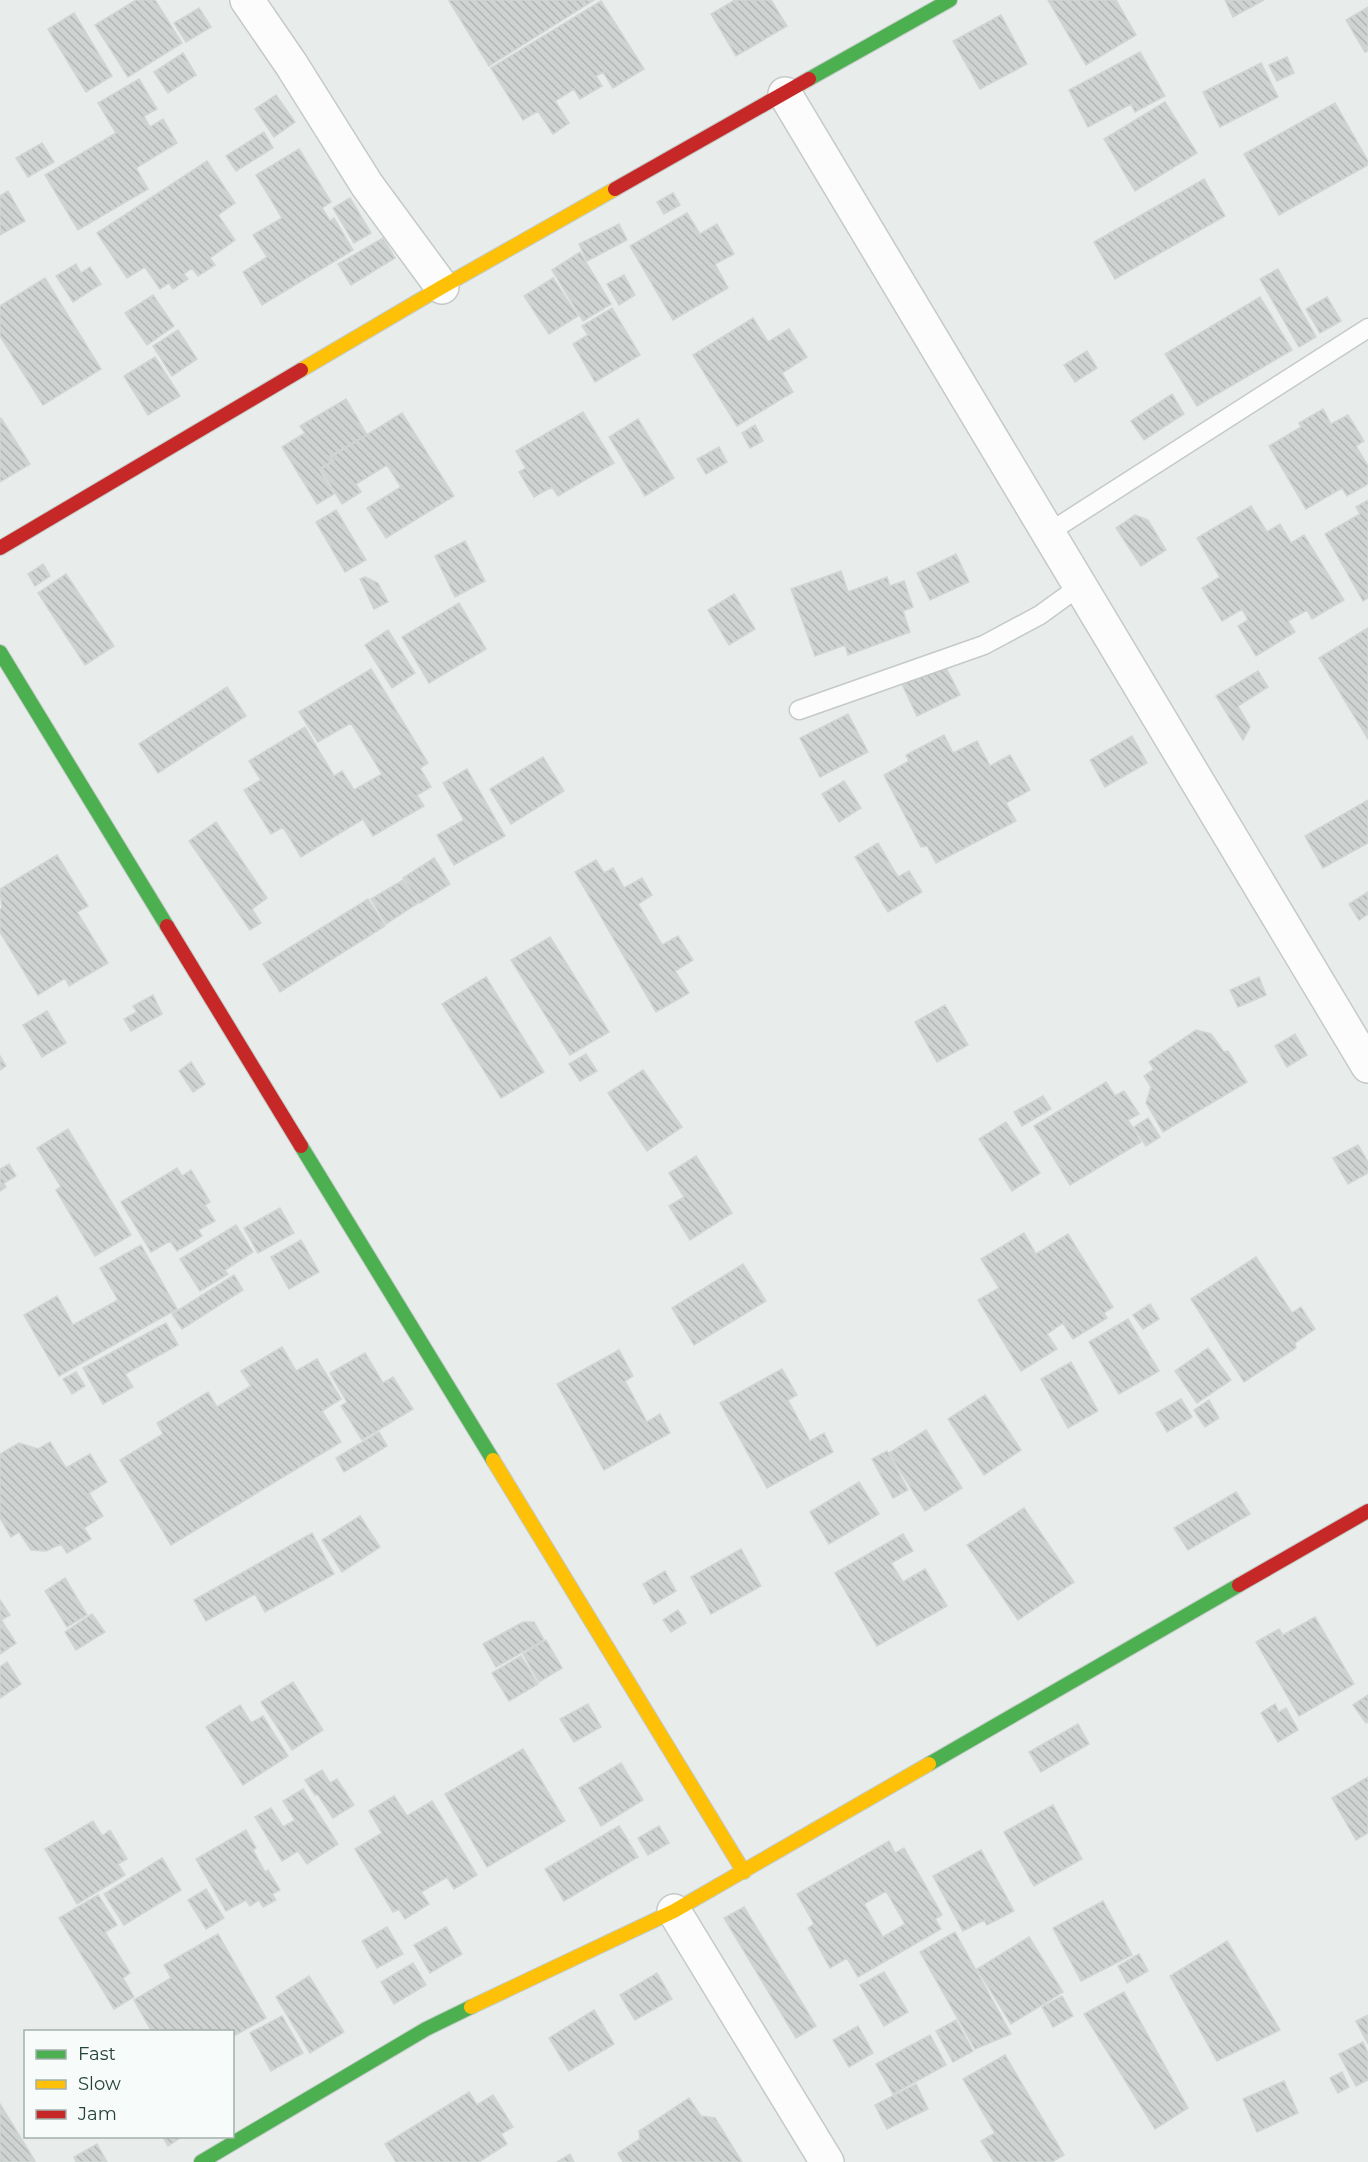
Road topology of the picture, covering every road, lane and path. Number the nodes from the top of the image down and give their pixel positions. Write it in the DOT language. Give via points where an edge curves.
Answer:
graph roads {
  1 [pos="247,0"];
  2 [pos="950,0"];
  3 [pos="785,94"];
  4 [pos="442,287"];
  5 [pos="1368,328"];
  6 [pos="1048,533"];
  7 [pos="0,548"];
  8 [pos="1080,586"];
  9 [pos="0,652"];
  10 [pos="799,710"];
  11 [pos="1368,1066"];
  12 [pos="1368,1511"];
  13 [pos="744,1872"];
  14 [pos="674,1911"];
  15 [pos="201,2162"];
  16 [pos="827,2162"];
  1 -- 4 [label="street" via="367,185"];
  2 -- 3 [label="street"];
  3 -- 4 [label="street"];
  3 -- 6 [label="street"];
  4 -- 7 [label="street"];
  5 -- 6 [label="lane"];
  6 -- 8 [label="street"];
  8 -- 10 [label="lane" via="1040,615 984,645"];
  8 -- 11 [label="street"];
  9 -- 13 [label="street"];
  12 -- 13 [label="street"];
  13 -- 14 [label="street"];
  14 -- 15 [label="street" via="426,2029"];
  14 -- 16 [label="street"];
}
